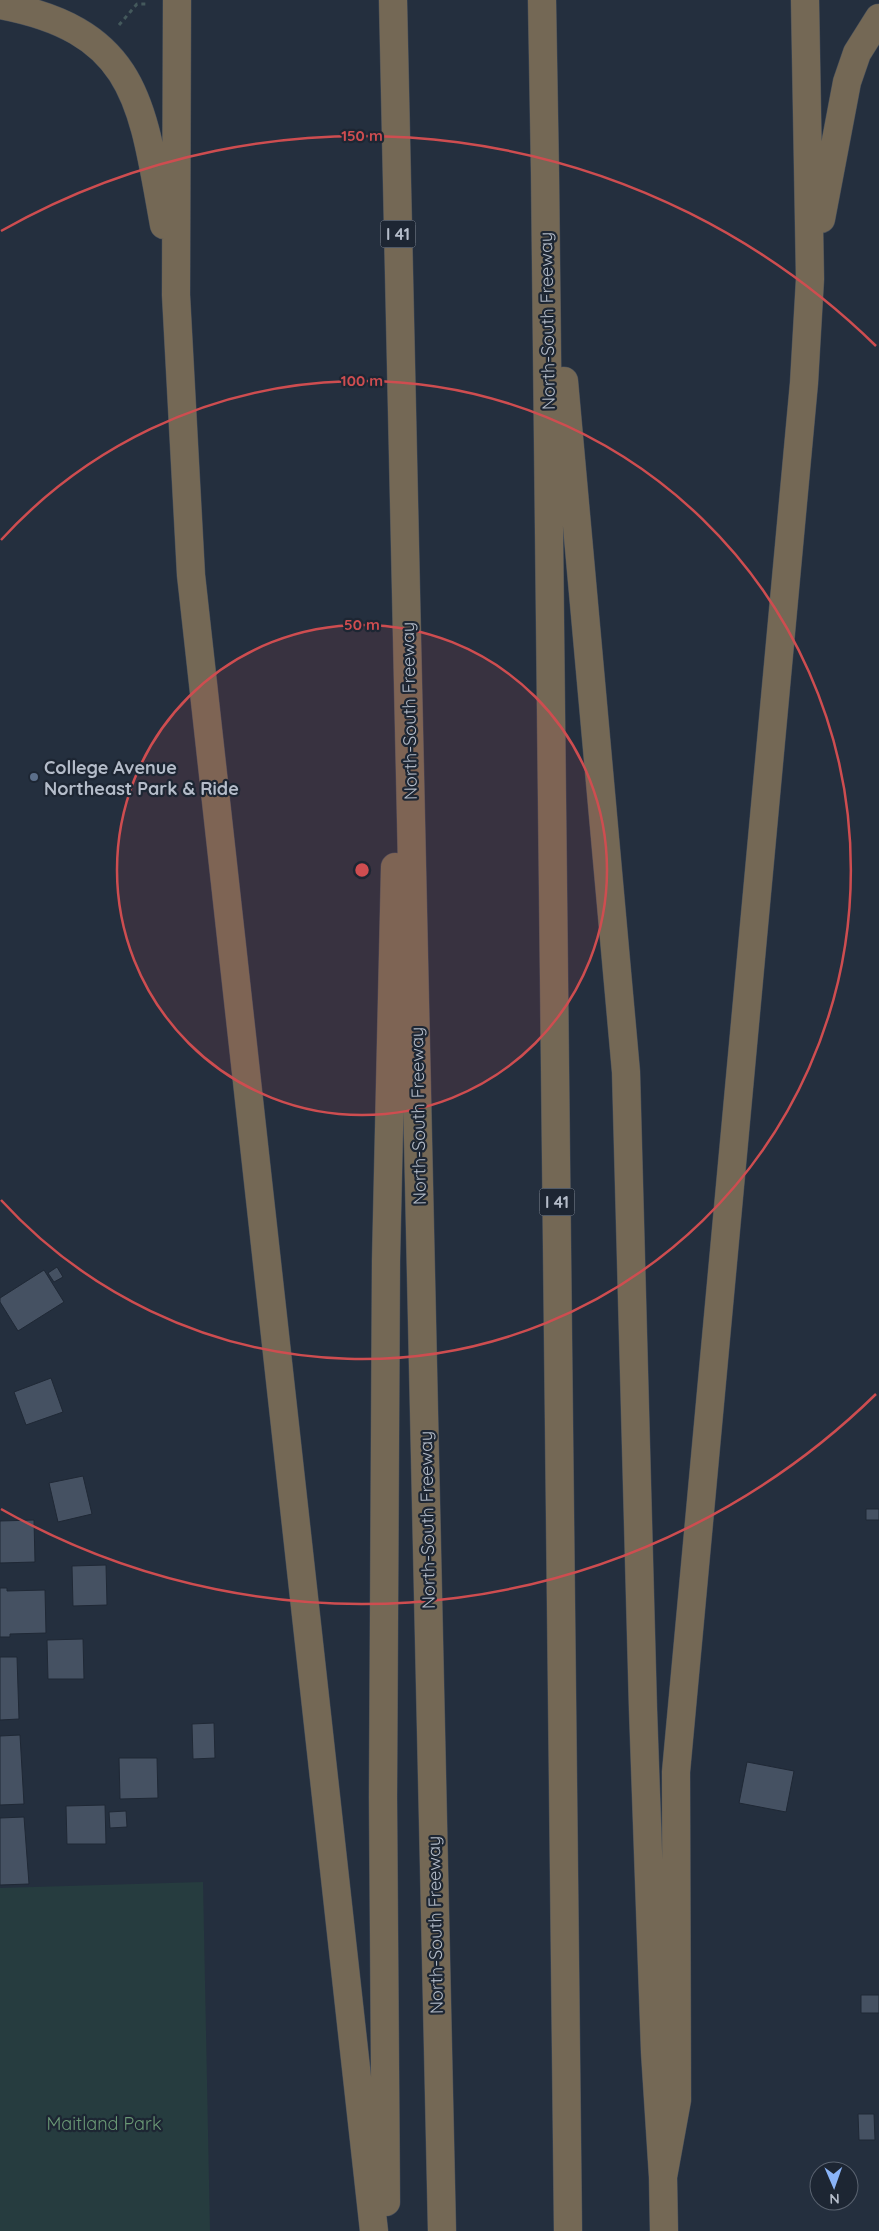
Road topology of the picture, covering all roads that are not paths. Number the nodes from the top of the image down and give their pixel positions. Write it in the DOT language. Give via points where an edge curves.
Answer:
graph roads {
  1 [pos="393,0"];
  2 [pos="542,0"];
  3 [pos="806,0"];
  4 [pos="164,2"];
  5 [pos="0,5"];
  6 [pos="879,18"];
  7 [pos="545,173"];
  8 [pos="810,279"];
  9 [pos="176,295"];
  10 [pos="403,468"];
  11 [pos="663,2177"];
  12 [pos="374,2231"];
  13 [pos="386,2231"];
  14 [pos="442,2231"];
  15 [pos="568,2231"];
  16 [pos="664,2231"];
  1 -- 10 [label="highway, North-South Freeway / I 41"];
  2 -- 7 [label="highway, North-South Freeway / I 41"];
  3 -- 8 [label="highway"];
  4 -- 9 [label="highway"];
  5 -- 9 [label="highway" via="34,12 69,25 110,56 123,75 148,135"];
  6 -- 8 [label="highway" via="856,53 847,82"];
  7 -- 11 [label="highway" via="626,1072 642,1709"];
  7 -- 15 [label="highway, North-South Freeway / I 41"];
  8 -- 11 [label="highway" via="804,383 676,1772 677,2100"];
  9 -- 12 [label="highway" via="191,575"];
  10 -- 13 [label="highway" via="386,1270 383,1797"];
  10 -- 14 [label="highway, North-South Freeway / I 41"];
  11 -- 16 [label="highway"];
}
